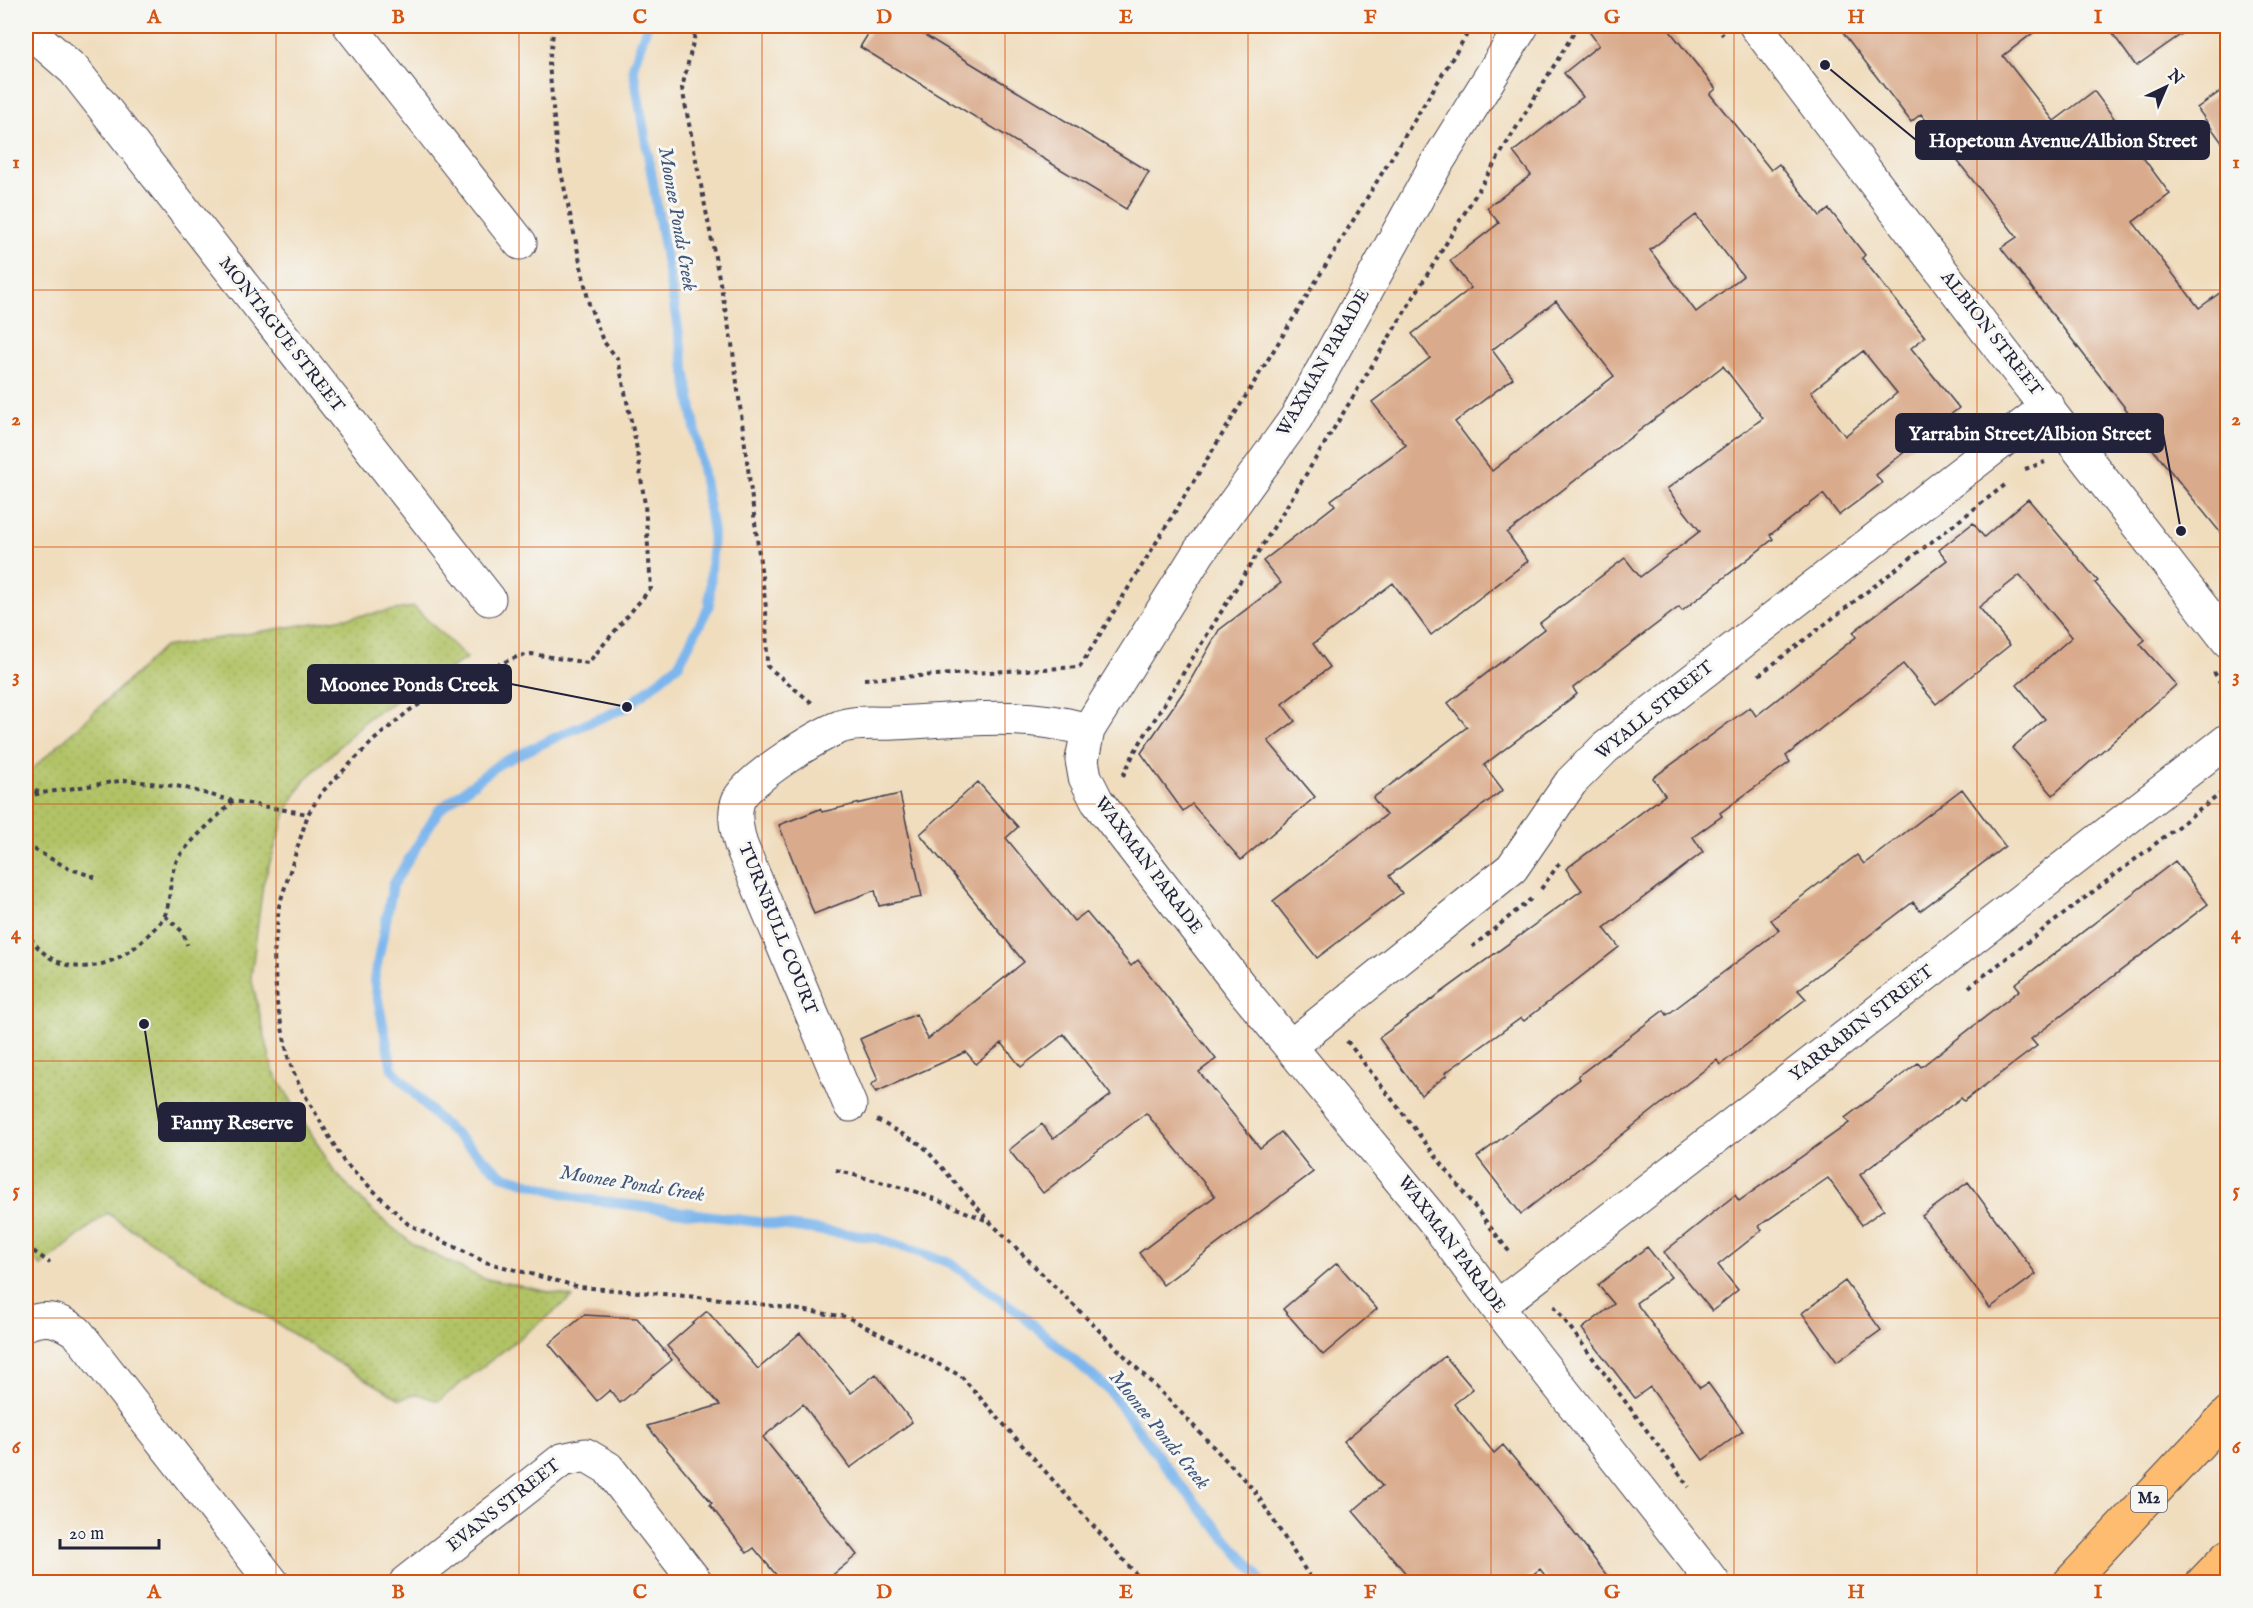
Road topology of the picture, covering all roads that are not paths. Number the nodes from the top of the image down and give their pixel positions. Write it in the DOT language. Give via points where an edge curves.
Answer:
graph roads {
  1 [pos="32,26"];
  2 [pos="52,26"];
  3 [pos="350,26"];
  4 [pos="1522,26"];
  5 [pos="26,28"];
  6 [pos="1743,35"];
  7 [pos="74,70"];
  8 [pos="520,243"];
  9 [pos="2048,406"];
  10 [pos="489,599"];
  11 [pos="2218,652"];
  12 [pos="1088,730"];
  13 [pos="2228,740"];
  14 [pos="1291,1046"];
  15 [pos="850,1105"];
  16 [pos="1497,1307"];
  17 [pos="26,1324"];
  18 [pos="2228,1413"];
  19 [pos="2228,1556"];
  20 [pos="272,1582"];
  21 [pos="406,1582"];
  22 [pos="696,1582"];
  23 [pos="1713,1582"];
  24 [pos="2070,1582"];
  25 [pos="2203,1582"];
  1 -- 5 [label="street"];
  2 -- 7 [label="street, MONTAGUE STREET"];
  3 -- 8 [label="street"];
  4 -- 12 [label="street, WAXMAN PARADE" via="1441,157 1296,418 1199,552"];
  5 -- 7 [label="street, MONTAGUE STREET"];
  6 -- 9 [label="street, ALBION STREET"];
  7 -- 10 [label="street, MONTAGUE STREET"];
  9 -- 11 [label="street, ALBION STREET"];
  9 -- 14 [label="street, WYALL STREET" via="1605,748 1571,782 1512,868 1337,1029"];
  12 -- 14 [label="street, WAXMAN PARADE" via="1082,760 1085,777 1097,801"];
  12 -- 15 [label="street, TURNBULL COURT" via="1061,722 1019,718 841,726 746,787 735,815 741,845"];
  13 -- 16 [label="street, YARRABIN STREET"];
  14 -- 16 [label="street, WAXMAN PARADE" via="1436,1222"];
  16 -- 23 [label="street, WAXMAN PARADE"];
  17 -- 20 [label="street" via="36,1319 57,1319 77,1332"];
  18 -- 24 [label="highway, M2"];
  19 -- 25 [label="highway"];
  21 -- 22 [label="street, EVANS STREET" via="562,1460 586,1455 608,1468"];
}
